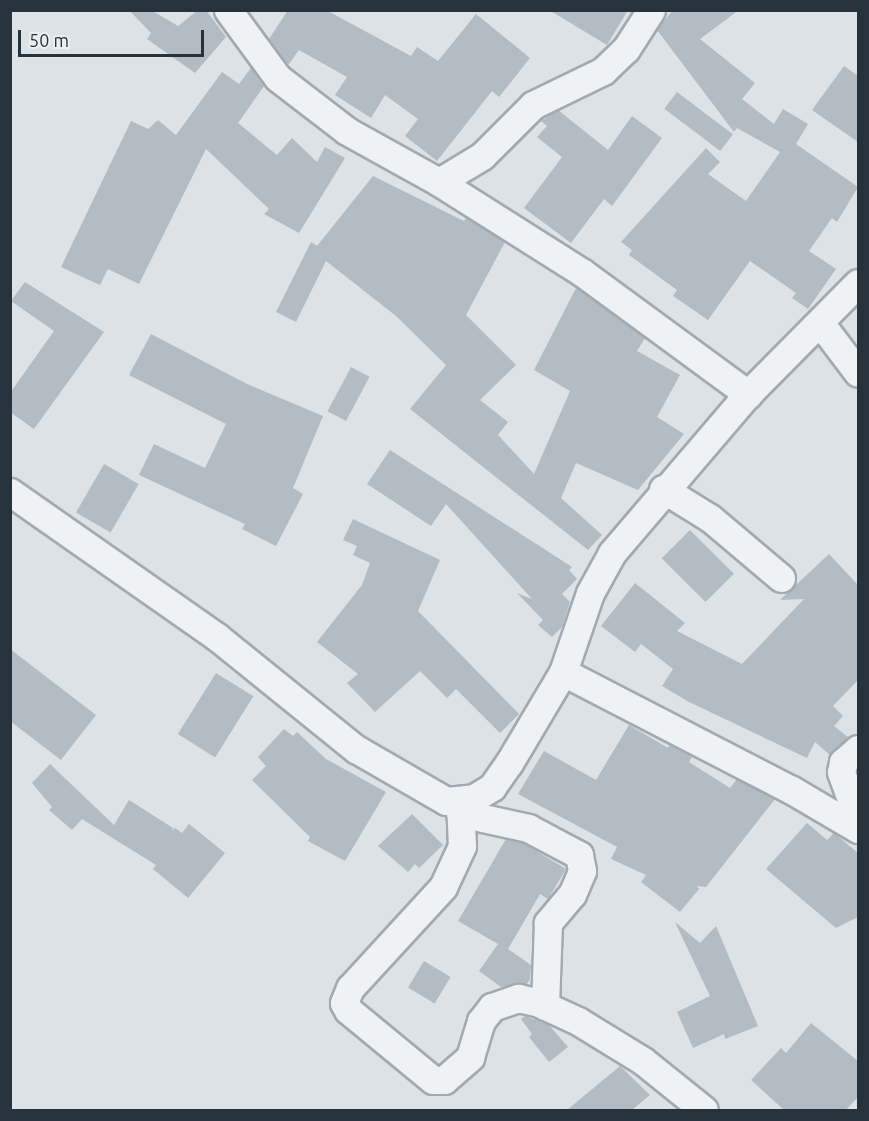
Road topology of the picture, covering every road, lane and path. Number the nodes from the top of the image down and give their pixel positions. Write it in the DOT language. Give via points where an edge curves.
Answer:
graph roads {
  1 [pos="228,10"];
  2 [pos="651,10"];
  3 [pos="439,182"];
  4 [pos="858,286"];
  5 [pos="821,324"];
  6 [pos="858,372"];
  7 [pos="748,394"];
  8 [pos="663,489"];
  9 [pos="10,492"];
  10 [pos="781,578"];
  11 [pos="563,672"];
  12 [pos="858,749"];
  13 [pos="460,807"];
  14 [pos="858,819"];
  15 [pos="858,829"];
  16 [pos="545,1006"];
  17 [pos="704,1110"];
  1 -- 3 [label="street" via="278,78 347,131"];
  2 -- 3 [label="street" via="626,49 603,71 533,105 482,156"];
  3 -- 7 [label="street" via="583,273"];
  4 -- 5 [label="street"];
  5 -- 6 [label="street"];
  5 -- 7 [label="street"];
  7 -- 8 [label="street"];
  8 -- 10 [label="street" via="710,518"];
  8 -- 11 [label="street" via="612,553 590,593"];
  9 -- 13 [label="street" via="217,637 356,749"];
  11 -- 13 [label="street" via="492,787"];
  11 -- 15 [label="street" via="790,789"];
  12 -- 14 [label="street" via="841,767"];
  13 -- 16 [label="street" via="528,828 579,855 582,871 572,894 548,923"];
  13 -- 16 [label="street" via="462,846 443,886 350,988 344,1003 354,1016 433,1080 444,1080 465,1066 481,1021 492,1007 518,998"];
  16 -- 17 [label="street" via="578,1021 643,1061"];
}
